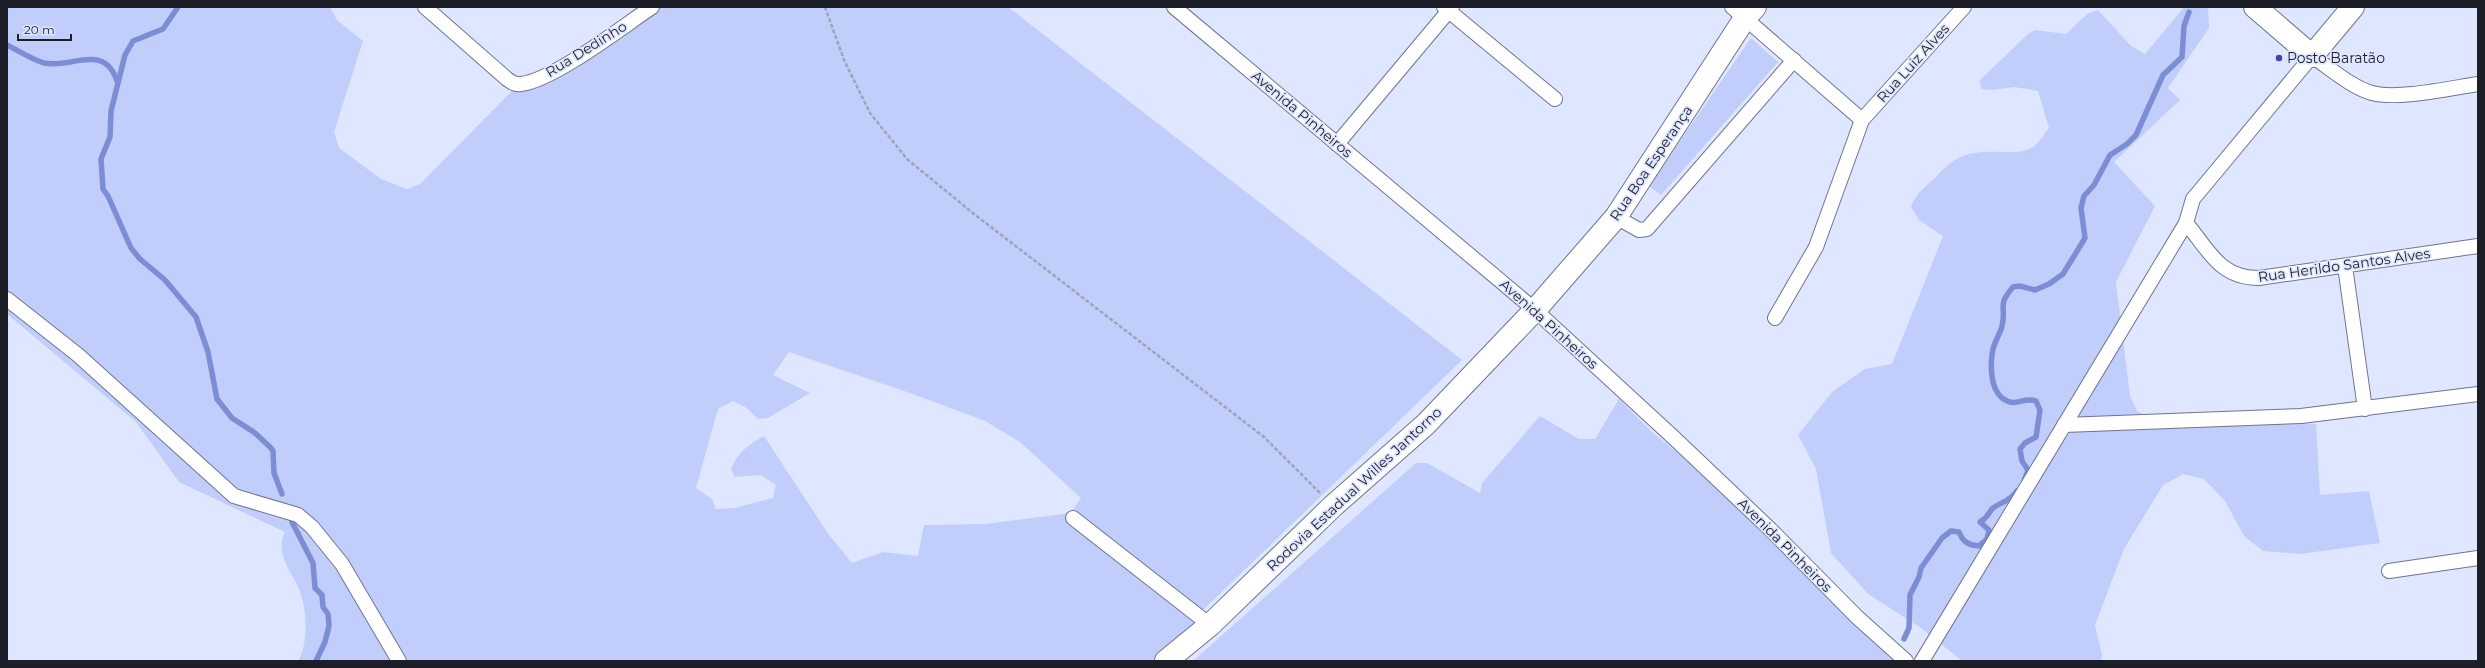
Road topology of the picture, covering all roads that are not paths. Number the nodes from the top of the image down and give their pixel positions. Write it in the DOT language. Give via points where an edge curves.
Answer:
graph roads {
  1 [pos="425,7"];
  2 [pos="1174,7"];
  3 [pos="1964,7"];
  4 [pos="2255,7"];
  5 [pos="2353,7"];
  6 [pos="651,8"];
  7 [pos="1448,8"];
  8 [pos="1744,11"];
  9 [pos="2312,56"];
  10 [pos="1794,60"];
  11 [pos="2478,84"];
  12 [pos="1555,99"];
  13 [pos="1862,120"];
  14 [pos="1337,144"];
  15 [pos="1616,217"];
  16 [pos="2186,223"];
  17 [pos="2478,246"];
  18 [pos="2345,266"];
  19 [pos="7,299"];
  20 [pos="1535,310"];
  21 [pos="1775,318"];
  22 [pos="2478,394"];
  23 [pos="2365,409"];
  24 [pos="2064,425"];
  25 [pos="1073,518"];
  26 [pos="2478,558"];
  27 [pos="2389,571"];
  28 [pos="1210,625"];
  29 [pos="399,661"];
  30 [pos="1166,661"];
  31 [pos="1906,661"];
  32 [pos="1922,661"];
  1 -- 6 [label="street, Rua Dedinho" via="516,84 529,82 557,70"];
  2 -- 14 [label="street, Avenida Pinheiros"];
  3 -- 13 [label="street, Rua Luiz Alves"];
  4 -- 9 [label="main road"];
  5 -- 9 [label="main road"];
  7 -- 12 [label="street"];
  7 -- 14 [label="street"];
  8 -- 10 [label="street"];
  8 -- 15 [label="main road, Rua Boa Esperança"];
  9 -- 11 [label="street" via="2371,93 2398,94"];
  9 -- 16 [label="street" via="2193,199"];
  10 -- 13 [label="street"];
  10 -- 15 [label="street" via="1647,229 1639,230"];
  13 -- 21 [label="street" via="1816,247"];
  14 -- 20 [label="street, Avenida Pinheiros"];
  15 -- 20 [label="main road, Rua Boa Esperança"];
  16 -- 18 [label="street, Rua Herildo Santos Alves" via="2221,267 2245,278"];
  16 -- 24 [label="street"];
  17 -- 18 [label="street, Rua Herildo Santos Alves"];
  18 -- 23 [label="street"];
  19 -- 29 [label="street" via="78,355 234,496 298,514 342,564"];
  20 -- 28 [label="main road, Rodovia Estadual Willes Jantorno" via="1426,424 1333,506"];
  20 -- 31 [label="street, Avenida Pinheiros" via="1673,437 1771,530 1857,617"];
  22 -- 23 [label="street"];
  23 -- 24 [label="street" via="2301,416"];
  24 -- 32 [label="street"];
  25 -- 28 [label="street"];
  26 -- 27 [label="street"];
  28 -- 30 [label="main road, Rodovia Estadual Willes Jantorno"];
}
